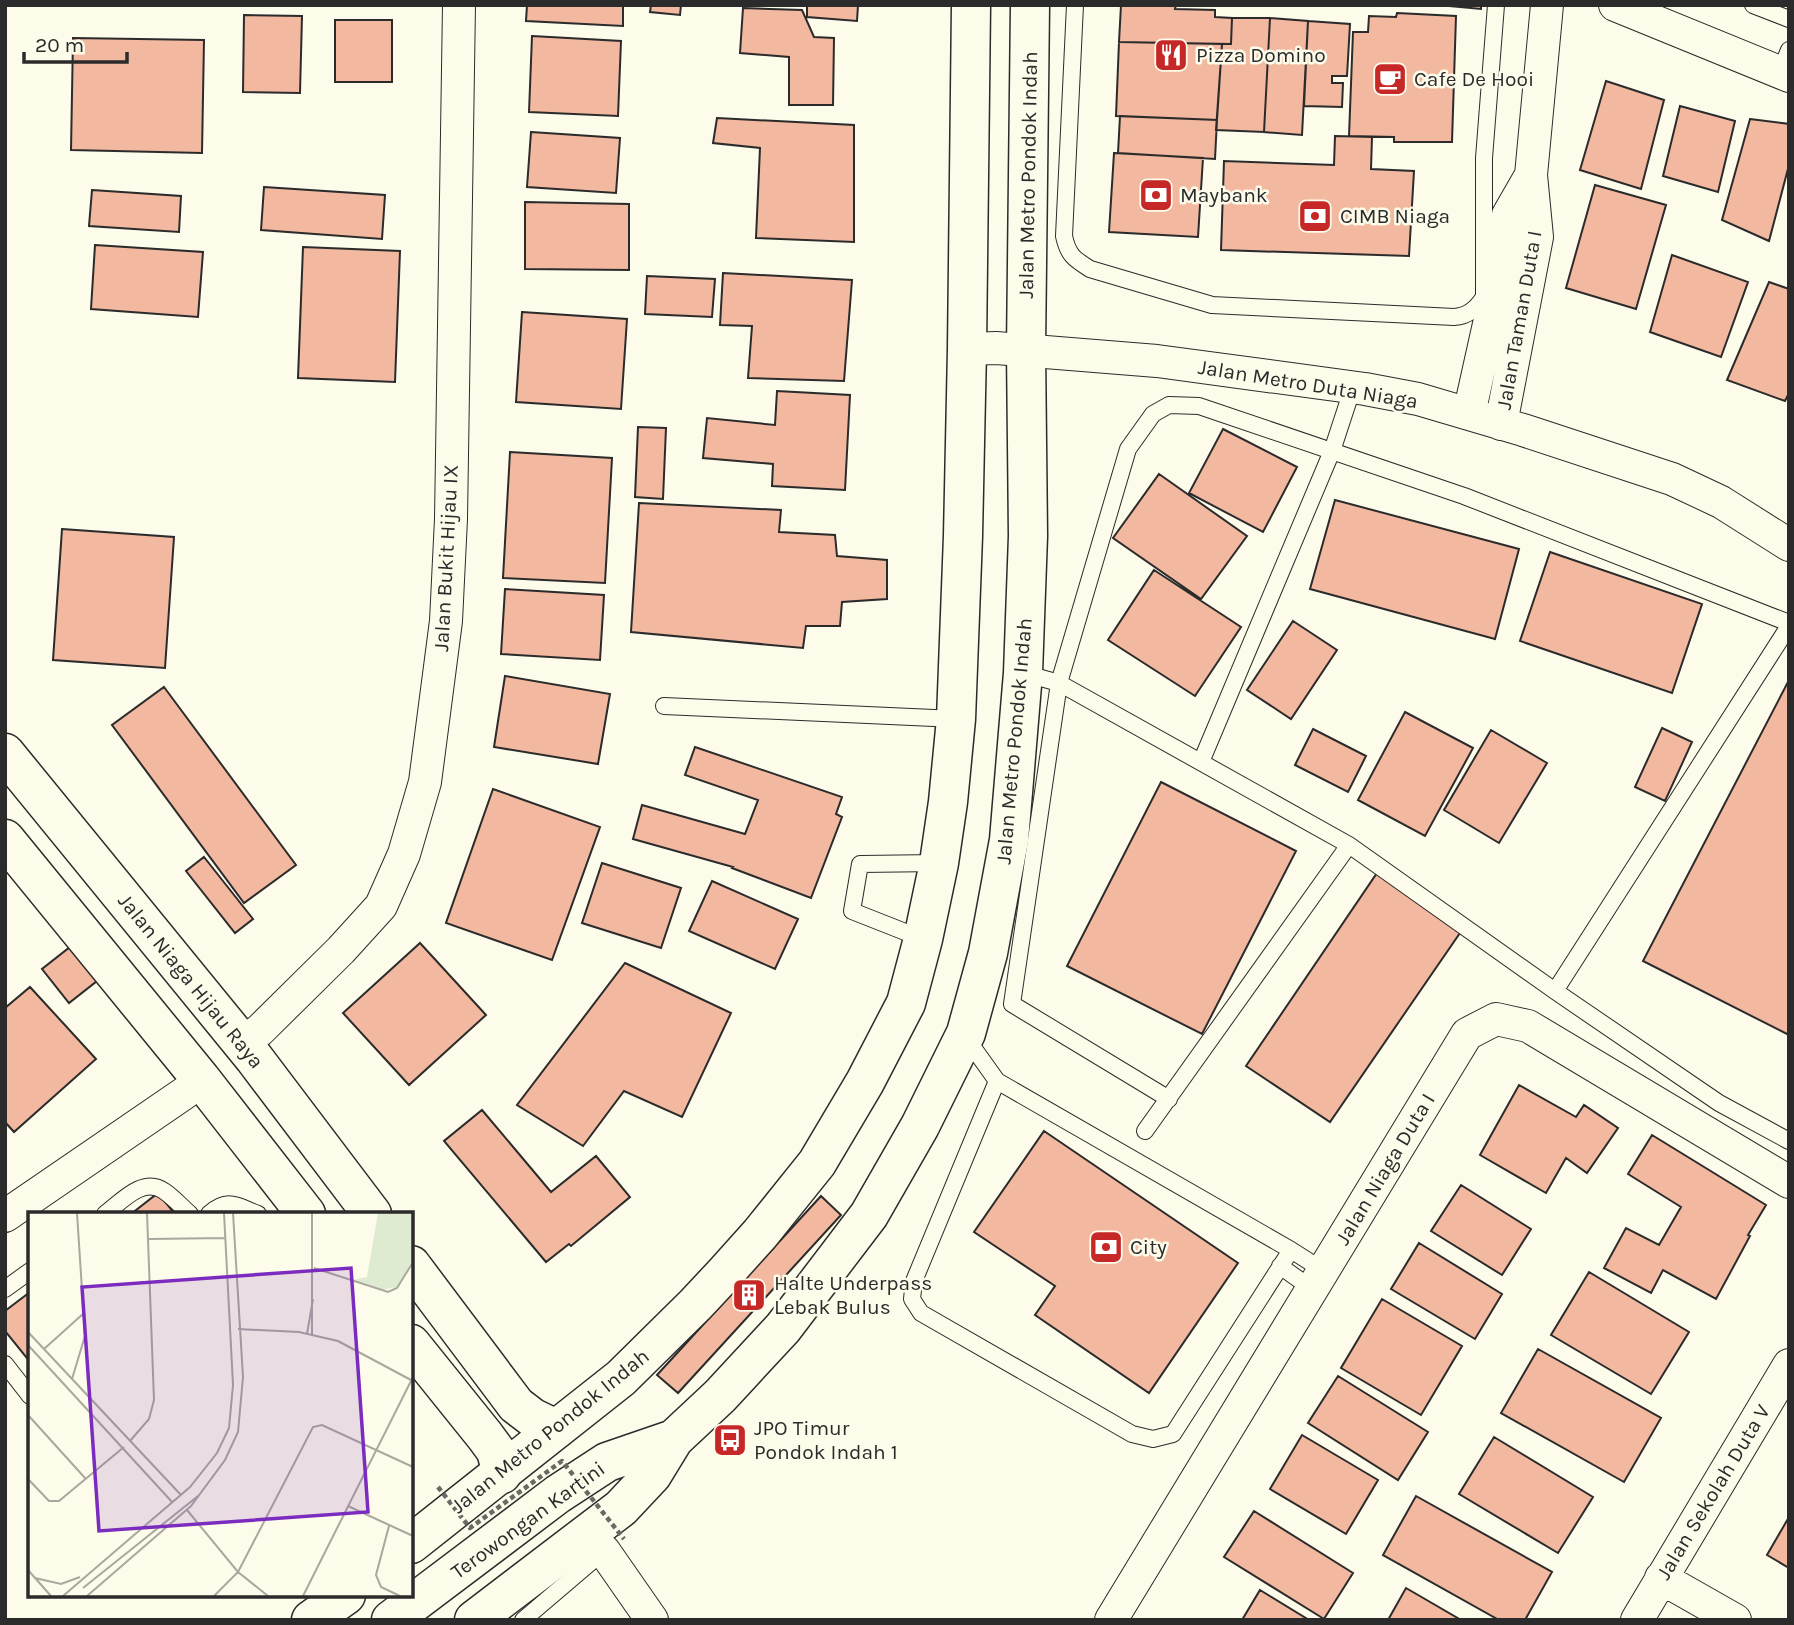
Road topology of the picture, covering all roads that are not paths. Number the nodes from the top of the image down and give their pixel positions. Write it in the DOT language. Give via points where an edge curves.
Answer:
graph roads {
  1 [pos="458,5"];
  2 [pos="971,5"];
  3 [pos="1030,5"];
  4 [pos="1075,5"];
  5 [pos="1496,5"];
  6 [pos="1547,5"];
  7 [pos="1615,5"];
  8 [pos="1753,5"];
  9 [pos="1789,19"];
  10 [pos="1786,66"];
  11 [pos="1531,175"];
  12 [pos="967,349"];
  13 [pos="1027,350"];
  14 [pos="1353,387"];
  15 [pos="1469,414"];
  16 [pos="1501,424"];
  17 [pos="1332,451"];
  18 [pos="1789,545"];
  19 [pos="1789,624"];
  20 [pos="1023,673"];
  21 [pos="1059,683"];
  22 [pos="664,706"];
  23 [pos="956,719"];
  24 [pos="5,753"];
  25 [pos="1201,762"];
  26 [pos="5,839"];
  27 [pos="1349,845"];
  28 [pos="939,863"];
  29 [pos="923,939"];
  30 [pos="1555,991"];
  31 [pos="966,1033"];
  32 [pos="242,1044"];
  33 [pos="201,1079"];
  34 [pos="997,1081"];
  35 [pos="1169,1099"];
  36 [pos="1145,1131"];
  37 [pos="1789,1141"];
  38 [pos="1789,1182"];
  39 [pos="108,1212"];
  40 [pos="188,1212"];
  41 [pos="212,1212"];
  42 [pos="253,1212"];
  43 [pos="304,1212"];
  44 [pos="370,1212"];
  45 [pos="5,1216"];
  46 [pos="1291,1250"];
  47 [pos="1280,1266"];
  48 [pos="413,1268"];
  49 [pos="28,1272"];
  50 [pos="1318,1280"];
  51 [pos="5,1289"];
  52 [pos="413,1346"];
  53 [pos="5,1364"];
  54 [pos="1789,1364"];
  55 [pos="28,1393"];
  56 [pos="516,1405"];
  57 [pos="556,1429"];
  58 [pos="485,1436"];
  59 [pos="674,1439"];
  60 [pos="502,1474"];
  61 [pos="601,1540"];
  62 [pos="413,1542"];
  63 [pos="1661,1578"];
  64 [pos="343,1597"];
  65 [pos="311,1620"];
  66 [pos="391,1620"];
  67 [pos="474,1620"];
  68 [pos="523,1620"];
  69 [pos="652,1620"];
  70 [pos="1111,1620"];
  71 [pos="1637,1620"];
  72 [pos="1735,1620"];
  1 -- 32 [label="street, Jalan Bukit Hijau IX" via="451,519 446,621 425,782 404,854 381,906"];
  2 -- 12 [label="main road, Jalan Metro Pondok Indah"];
  3 -- 13 [label="main road, Jalan Metro Pondok Indah"];
  4 -- 5 [label="lane" via="1064,236 1074,258 1090,269 1212,305 1454,317 1473,311 1484,297 1484,158"];
  6 -- 11 [label="street, Jalan Taman Duta I"];
  7 -- 10 [label="street"];
  8 -- 9 [label="lane"];
  11 -- 15 [label="street, Jalan Taman Duta I" via="1508,215"];
  11 -- 16 [label="street, Jalan Taman Duta I" via="1537,237"];
  12 -- 13 [label="street, Jalan Metro Duta Niaga"];
  12 -- 23 [label="main road, Jalan Metro Pondok Indah"];
  13 -- 14 [label="street, Jalan Metro Duta Niaga" via="1157,361"];
  13 -- 20 [label="main road, Jalan Metro Pondok Indah"];
  14 -- 15 [label="street, Jalan Metro Duta Niaga" via="1418,398"];
  14 -- 17 [label="lane"];
  15 -- 16 [label="street, Jalan Metro Duta Niaga"];
  16 -- 18 [label="street, Jalan Metro Duta Niaga" via="1672,479 1721,502"];
  17 -- 19 [label="lane" via="1464,496"];
  17 -- 21 [label="lane" via="1199,406 1169,405 1153,414 1128,449"];
  17 -- 25 [label="lane"];
  19 -- 30 [label="lane"];
  20 -- 21 [label="lane"];
  20 -- 31 [label="main road, Jalan Metro Pondok Indah" via="1009,839 988,953"];
  21 -- 25 [label="lane"];
  21 -- 35 [label="lane" via="1012,1004"];
  22 -- 23 [label="lane"];
  23 -- 28 [label="main road, Jalan Metro Pondok Indah"];
  24 -- 32 [label="main road, Jalan Niaga Hijau Raya"];
  25 -- 27 [label="lane"];
  26 -- 33 [label="main road"];
  27 -- 30 [label="lane"];
  27 -- 35 [label="lane"];
  28 -- 29 [label="main road, Jalan Metro Pondok Indah"];
  28 -- 29 [label="lane" via="860,864 852,911"];
  29 -- 57 [label="main road, Jalan Metro Pondok Indah" via="906,1003 866,1083 817,1163 696,1304 621,1378"];
  30 -- 37 [label="lane" via="1719,1104"];
  31 -- 34 [label="lane"];
  31 -- 59 [label="main road, Jalan Metro Pondok Indah" via="869,1215 783,1328"];
  32 -- 44 [label="main road, Jalan Niaga Hijau Raya"];
  33 -- 43 [label="main road"];
  33 -- 45 [label="street"];
  34 -- 46 [label="lane"];
  34 -- 47 [label="lane" via="914,1281 912,1299 921,1313 1132,1434 1153,1438 1173,1434"];
  35 -- 36 [label="lane"];
  38 -- 50 [label="street, Jalan Niaga Duta I" via="1528,1026 1496,1019 1467,1034"];
  39 -- 40 [label="lane" via="150,1185 162,1189"];
  41 -- 42 [label="lane" via="234,1204"];
  46 -- 47 [label="lane"];
  46 -- 50 [label="lane"];
  47 -- 50 [label="lane"];
  48 -- 56 [label="main road"];
  49 -- 51 [label="lane"];
  50 -- 70 [label="street, Jalan Niaga Duta I"];
  52 -- 58 [label="main road"];
  53 -- 55 [label="lane"];
  54 -- 63 [label="street, Jalan Sekolah Duta V"];
  56 -- 57 [label="main road"];
  56 -- 58 [label="main road" via="500,1429"];
  57 -- 60 [label="main road, Jalan Metro Pondok Indah"];
  58 -- 60 [label="main road" via="496,1451"];
  59 -- 61 [label="main road, Jalan Metro Pondok Indah"];
  59 -- 66 [label="main road, Terowongan Kartini" via="607,1462"];
  60 -- 62 [label="main road, Jalan Metro Pondok Indah"];
  61 -- 67 [label="main road, Jalan Metro Pondok Indah"];
  61 -- 68 [label="lane"];
  61 -- 69 [label="street"];
  63 -- 71 [label="street, Jalan Sekolah Duta V"];
  63 -- 72 [label="street"];
  64 -- 65 [label="main road"];
}
